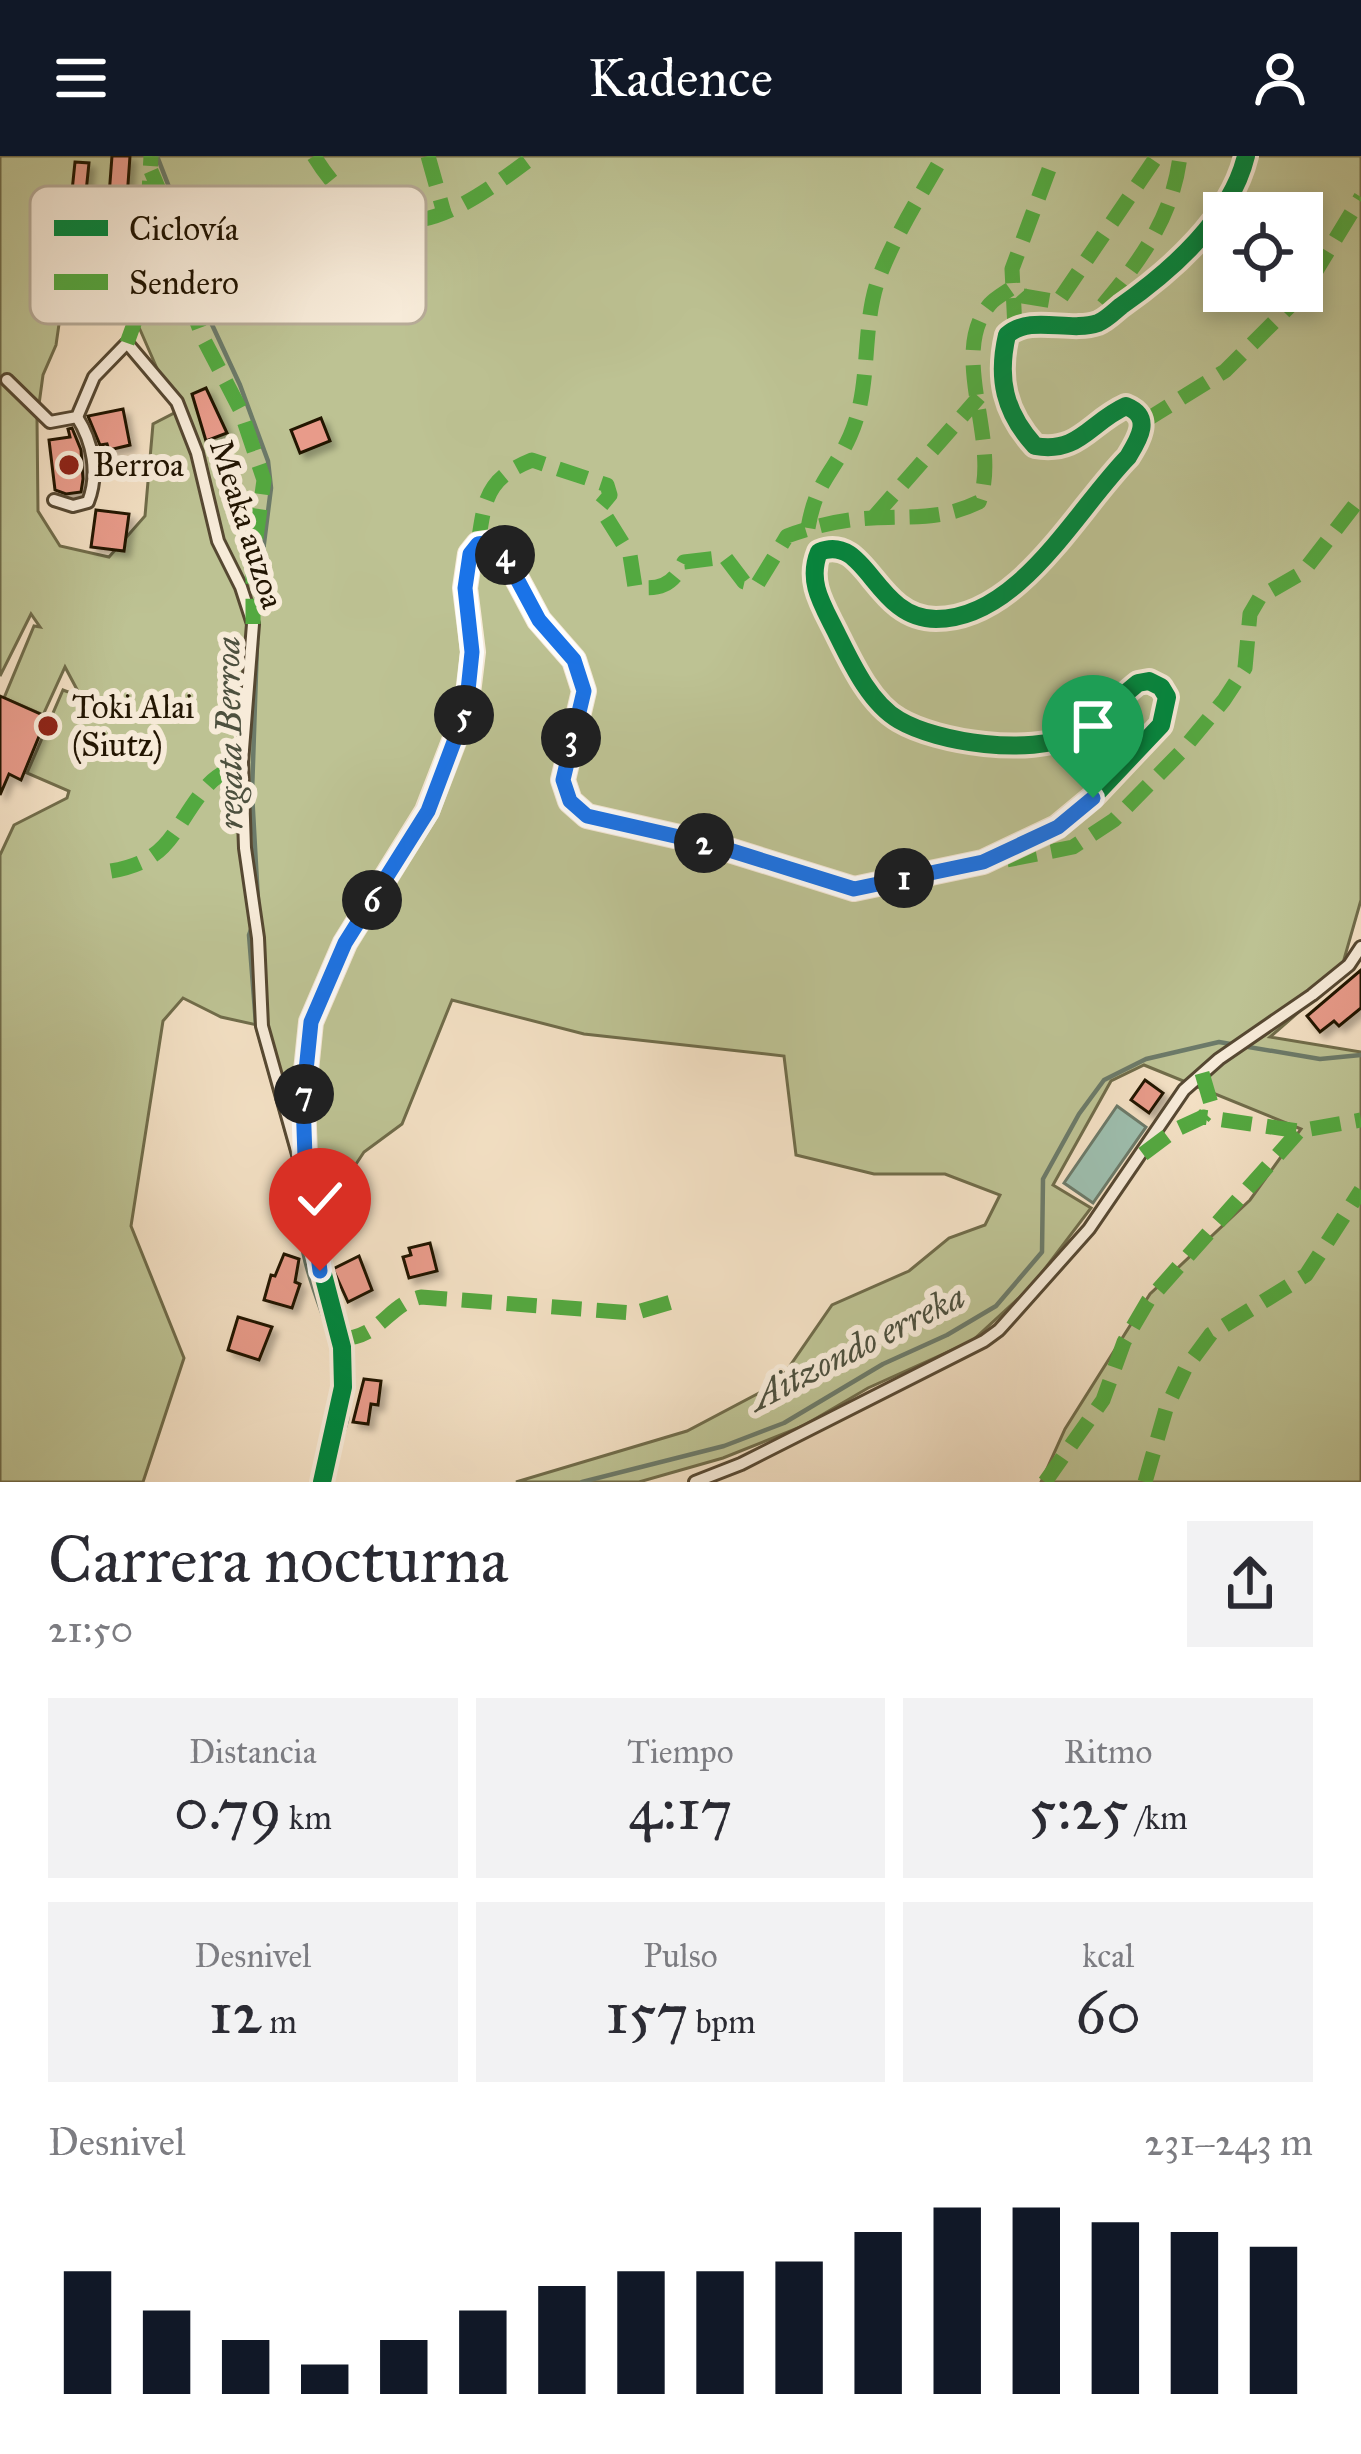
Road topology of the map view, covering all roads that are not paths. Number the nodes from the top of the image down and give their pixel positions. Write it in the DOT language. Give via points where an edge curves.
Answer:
graph roads {
  1 [pos="1246,156"];
  2 [pos="7,380"];
  3 [pos="77,417"];
  4 [pos="54,500"];
  5 [pos="1361,947"];
  6 [pos="308,1186"];
  7 [pos="322,1482"];
  8 [pos="695,1482"];
  1 -- 6 [label="street" via="1206,230 1154,283 1099,322 1026,325 1007,335 1000,367 1007,406 1035,446 1075,443 1126,406 1143,422 1129,458 1009,594 940,619 911,616 844,548 819,552 813,567 847,654 898,720 943,736 1039,743 1070,736 1148,681 1167,697 1161,725 1058,827 983,862 854,889 587,816 570,801 563,780 584,691 574,660 539,620 500,547 478,544 465,588 472,652 466,710 428,811 345,943 311,1022 303,1100"];
  2 -- 3 [label="street" via="50,422"];
  3 -- 4 [label="street" via="93,454 93,488 88,502"];
  3 -- 6 [label="street, Meaka auzoa" via="94,377 128,343 176,402 253,625 242,762 262,1026"];
  5 -- 8 [label="street" via="1330,980 1184,1090 1089,1229 999,1330"];
  6 -- 7 [label="street" via="344,1387"];
}
